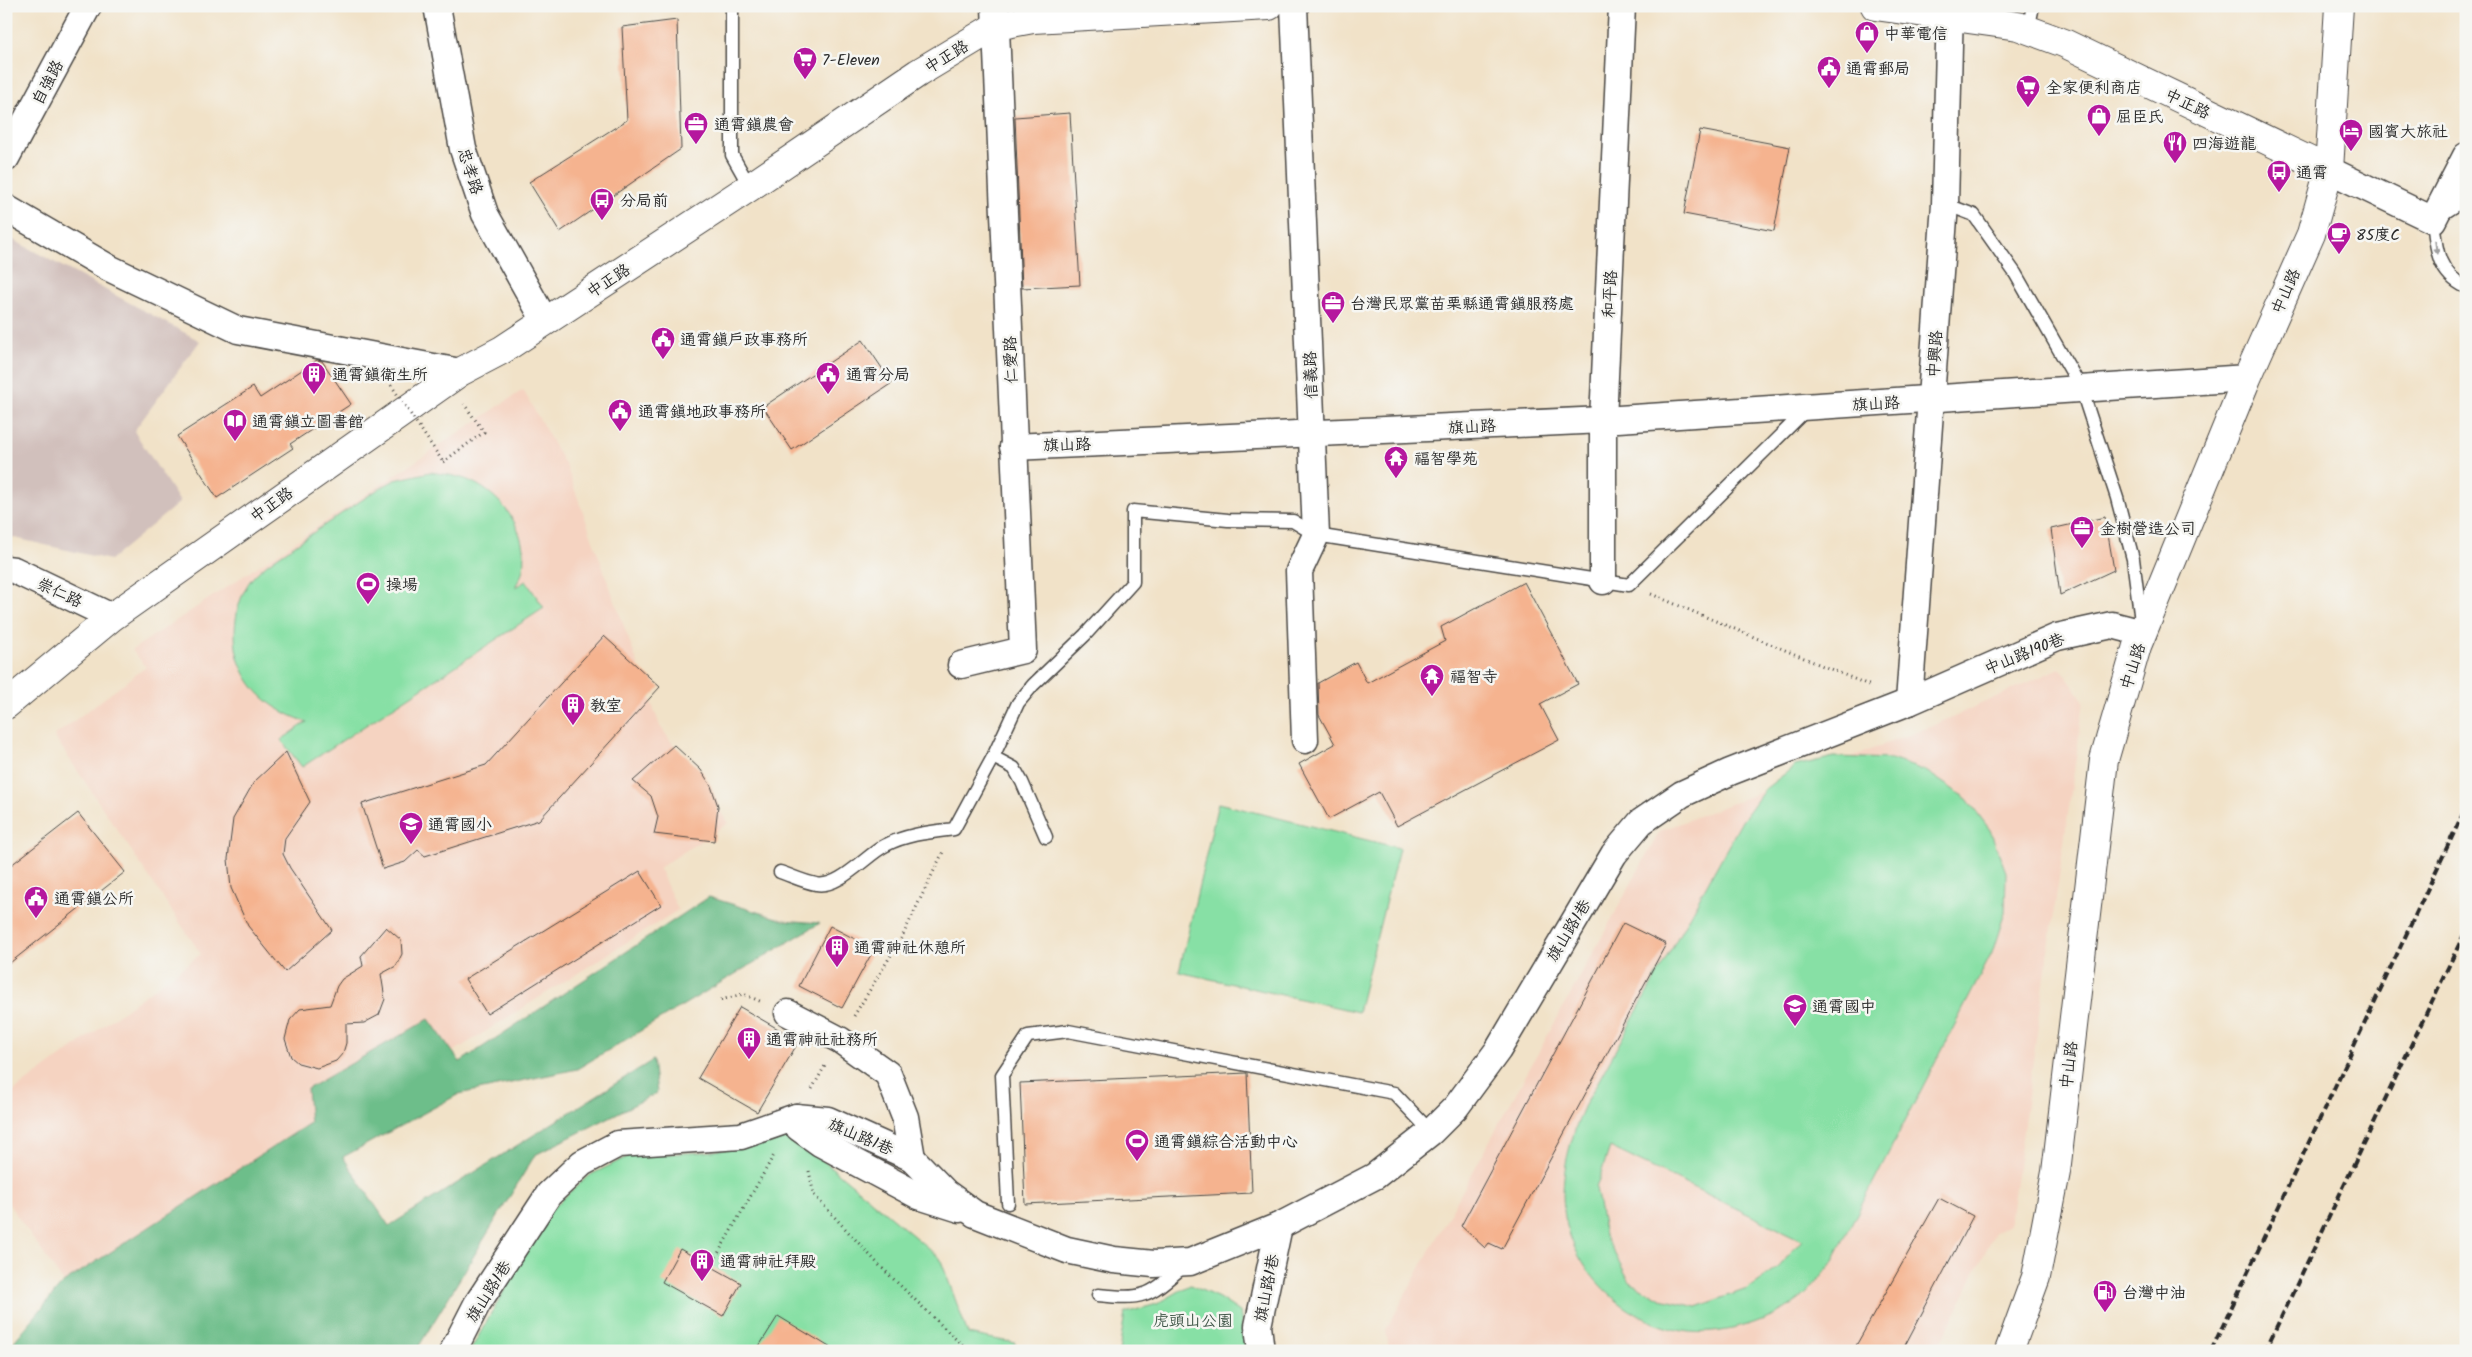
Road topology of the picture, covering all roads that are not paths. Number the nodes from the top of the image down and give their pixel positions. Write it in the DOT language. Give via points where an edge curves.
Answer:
graph roads {
  1 [pos="88,6"];
  2 [pos="437,6"];
  3 [pos="732,6"];
  4 [pos="1269,6"];
  5 [pos="1294,6"];
  6 [pos="1622,6"];
  7 [pos="1875,6"];
  8 [pos="2340,6"];
  9 [pos="1950,11"];
  10 [pos="996,16"];
  11 [pos="2030,18"];
  12 [pos="2466,156"];
  13 [pos="6,158"];
  14 [pos="2329,170"];
  15 [pos="750,187"];
  16 [pos="2466,199"];
  17 [pos="1944,204"];
  18 [pos="6,208"];
  19 [pos="2433,220"];
  20 [pos="2466,287"];
  21 [pos="545,321"];
  22 [pos="460,372"];
  23 [pos="2247,378"];
  24 [pos="2081,388"];
  25 [pos="1931,400"];
  26 [pos="1808,407"];
  27 [pos="1603,420"];
  28 [pos="1312,434"];
  29 [pos="1013,447"];
  30 [pos="1316,535"];
  31 [pos="6,569"];
  32 [pos="1603,581"];
  33 [pos="112,617"];
  34 [pos="2143,633"];
  35 [pos="962,665"];
  36 [pos="1909,702"];
  37 [pos="6,704"];
  38 [pos="1305,740"];
  39 [pos="993,757"];
  40 [pos="1046,836"];
  41 [pos="780,872"];
  42 [pos="788,1013"];
  43 [pos="798,1123"];
  44 [pos="1431,1132"];
  45 [pos="912,1158"];
  46 [pos="1008,1203"];
  47 [pos="975,1214"];
  48 [pos="1279,1226"];
  49 [pos="1190,1262"];
  50 [pos="1098,1295"];
  51 [pos="453,1351"];
  52 [pos="1261,1351"];
  53 [pos="2009,1351"];
  1 -- 13 [label="street, 自強路"];
  2 -- 21 [label="street, 忠孝路" via="466,159 485,214"];
  3 -- 15 [label="lane" via="732,155"];
  4 -- 10 [label="main road, 中正路" via="1032,18"];
  5 -- 28 [label="street, 信義路"];
  6 -- 27 [label="street, 和平路"];
  7 -- 9 [label="main road, 中正路"];
  8 -- 14 [label="main road, 中山路"];
  9 -- 11 [label="main road, 中正路" via="2018,26"];
  9 -- 17 [label="street, 中興路"];
  10 -- 15 [label="main road, 中正路"];
  10 -- 29 [label="street, 仁愛路"];
  11 -- 14 [label="main road, 中正路" via="2064,43"];
  12 -- 19 [label="street"];
  14 -- 19 [label="street, 中正路"];
  14 -- 23 [label="main road, 中山路" via="2311,234"];
  15 -- 21 [label="main road, 中正路"];
  16 -- 19 [label="lane"];
  17 -- 24 [label="lane" via="1974,215 2015,273"];
  17 -- 25 [label="street, 中興路"];
  18 -- 22 [label="street" via="109,268 238,330"];
  19 -- 20 [label="lane, one-way" via="2437,257 2444,271"];
  21 -- 22 [label="main road, 中正路" via="502,350"];
  22 -- 33 [label="main road, 中正路"];
  23 -- 24 [label="street, 旗山路"];
  23 -- 34 [label="main road, 中山路"];
  24 -- 25 [label="street, 旗山路"];
  24 -- 34 [label="lane" via="2133,559"];
  25 -- 26 [label="street, 旗山路"];
  25 -- 36 [label="street, 中興路"];
  26 -- 27 [label="street, 旗山路"];
  26 -- 32 [label="lane" via="1629,585"];
  27 -- 28 [label="street, 旗山路"];
  27 -- 32 [label="street, 和平路"];
  28 -- 29 [label="street, 旗山路"];
  28 -- 30 [label="street, 信義路"];
  29 -- 35 [label="street, 仁愛路" via="1023,650"];
  30 -- 32 [label="lane"];
  30 -- 38 [label="street, 信義路" via="1300,571"];
  30 -- 39 [label="lane" via="1293,521 1228,520 1133,511 1133,582 1018,703"];
  31 -- 33 [label="street, 崇仁路"];
  33 -- 37 [label="main road, 中正路"];
  34 -- 36 [label="street, 中山路190巷" via="2112,625 2057,637"];
  34 -- 53 [label="main road, 中山路" via="2104,760 2056,1172 2036,1277"];
  36 -- 44 [label="street, 旗山路1巷" via="1730,772 1682,794 1641,822 1611,858 1476,1082"];
  39 -- 40 [label="lane" via="1014,768"];
  39 -- 41 [label="lane" via="954,829 906,836 885,845 828,884 818,885"];
  42 -- 45 [label="street" via="840,1040 888,1074 905,1117"];
  43 -- 45 [label="street, 旗山路1巷" via="828,1120"];
  43 -- 47 [label="street" via="820,1143 919,1196"];
  43 -- 51 [label="street, 旗山路1巷" via="741,1136 618,1144 582,1164 549,1194 477,1304"];
  44 -- 46 [label="lane" via="1394,1093 1068,1031 1028,1036 1002,1076"];
  44 -- 48 [label="street, 旗山路1巷" via="1375,1176"];
  45 -- 47 [label="street, 旗山路1巷" via="946,1193"];
  47 -- 49 [label="street, 旗山路1巷" via="1067,1250 1146,1264"];
  48 -- 49 [label="street, 旗山路1巷"];
  48 -- 52 [label="street, 旗山路1巷" via="1258,1326"];
  49 -- 50 [label="lane" via="1152,1293 1127,1298"];
}
